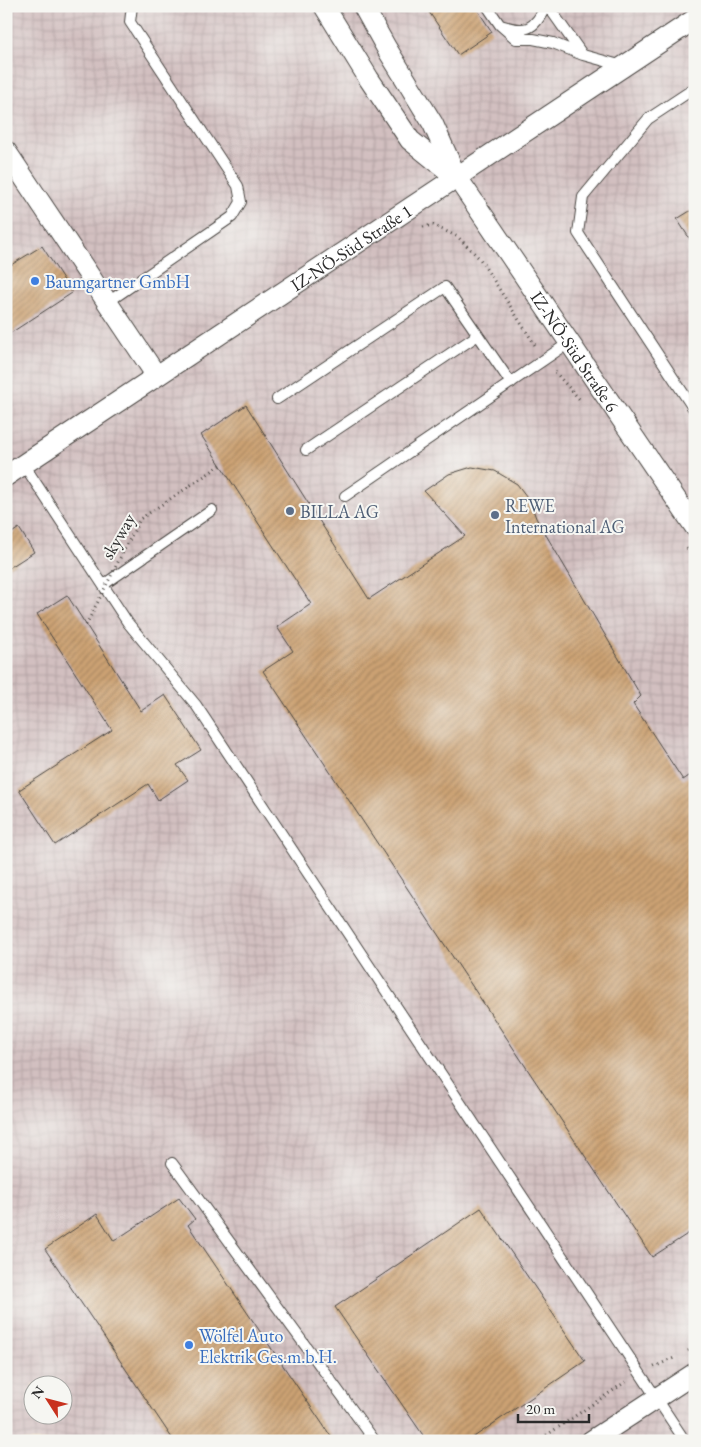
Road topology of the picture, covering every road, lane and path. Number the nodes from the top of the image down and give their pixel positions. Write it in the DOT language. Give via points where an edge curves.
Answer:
graph roads {
  1 [pos="132,6"];
  2 [pos="324,6"];
  3 [pos="364,6"];
  4 [pos="487,6"];
  5 [pos="547,6"];
  6 [pos="695,19"];
  7 [pos="500,25"];
  8 [pos="583,55"];
  9 [pos="623,66"];
  10 [pos="695,88"];
  11 [pos="6,151"];
  12 [pos="456,176"];
  13 [pos="423,227"];
  14 [pos="108,302"];
  15 [pos="478,335"];
  16 [pos="570,342"];
  17 [pos="545,360"];
  18 [pos="156,375"];
  19 [pos="511,383"];
  20 [pos="277,399"];
  21 [pos="581,402"];
  22 [pos="695,411"];
  23 [pos="306,450"];
  24 [pos="24,464"];
  25 [pos="220,465"];
  26 [pos="6,476"];
  27 [pos="345,496"];
  28 [pos="212,510"];
  29 [pos="689,536"];
  30 [pos="695,560"];
  31 [pos="103,585"];
  32 [pos="86,625"];
  33 [pos="172,1163"];
  34 [pos="695,1347"];
  35 [pos="685,1353"];
  36 [pos="676,1357"];
  37 [pos="641,1373"];
  38 [pos="695,1373"];
  39 [pos="657,1398"];
  40 [pos="375,1441"];
  41 [pos="538,1441"];
  42 [pos="592,1441"];
  43 [pos="685,1441"];
  1 -- 14 [label="lane" via="130,22 238,186 241,202 232,217"];
  2 -- 12 [label="street, IZ-NÖ-Süd Straße 6" via="410,140"];
  3 -- 12 [label="street, IZ-NÖ-Süd Straße 6" via="433,124"];
  4 -- 7 [label="lane"];
  5 -- 7 [label="lane" via="530,28 518,31"];
  5 -- 8 [label="lane"];
  6 -- 9 [label="street, IZ-NÖ-Süd Straße 1"];
  7 -- 8 [label="lane" via="516,39 533,39"];
  8 -- 9 [label="lane"];
  9 -- 12 [label="street, IZ-NÖ-Süd Straße 1"];
  10 -- 22 [label="lane" via="648,118 583,197 578,233"];
  11 -- 14 [label="street"];
  12 -- 16 [label="street, IZ-NÖ-Süd Straße 6"];
  12 -- 18 [label="street, IZ-NÖ-Süd Straße 1"];
  13 -- 17 [label="path" via="433,225 458,237 480,260"];
  14 -- 18 [label="street"];
  15 -- 19 [label="lane"];
  15 -- 20 [label="lane" via="445,287"];
  15 -- 23 [label="lane"];
  16 -- 17 [label="lane"];
  16 -- 29 [label="street, IZ-NÖ-Süd Straße 6"];
  17 -- 19 [label="lane"];
  17 -- 21 [label="path"];
  18 -- 24 [label="street, IZ-NÖ-Süd Straße 1"];
  19 -- 27 [label="lane"];
  24 -- 26 [label="street, IZ-NÖ-Süd Straße 1"];
  24 -- 31 [label="lane"];
  25 -- 32 [label="path, skyway, bridge" via="140,519"];
  28 -- 31 [label="lane"];
  29 -- 30 [label="path"];
  31 -- 37 [label="lane" via="128,623 196,705"];
  33 -- 40 [label="lane"];
  34 -- 35 [label="path"];
  36 -- 37 [label="path"];
  37 -- 39 [label="lane"];
  37 -- 41 [label="path"];
  38 -- 39 [label="street"];
  39 -- 42 [label="street"];
  39 -- 43 [label="lane"];
}
